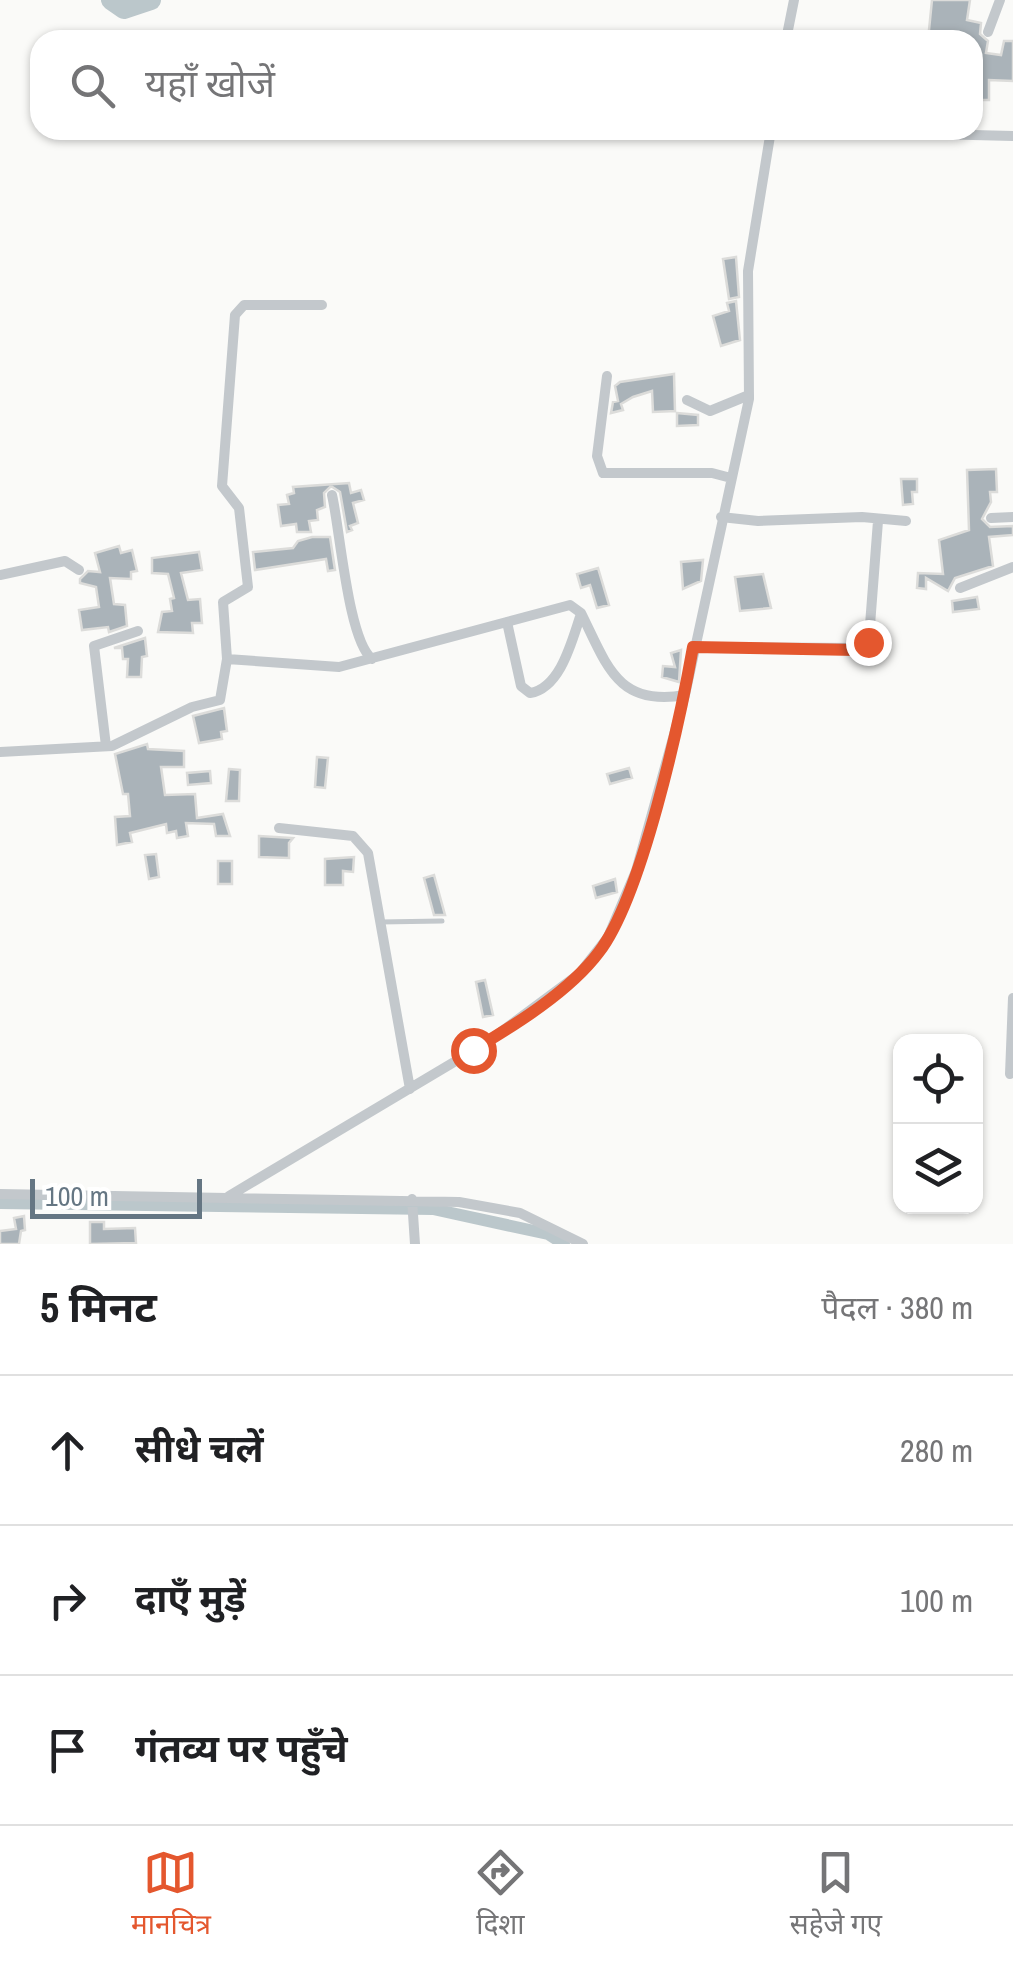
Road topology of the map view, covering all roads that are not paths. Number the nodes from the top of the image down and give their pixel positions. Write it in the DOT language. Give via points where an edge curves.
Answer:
graph roads {
  1 [pos="794,0"];
  2 [pos="1000,0"];
  3 [pos="788,30"];
  4 [pos="988,32"];
  5 [pos="983,135"];
  6 [pos="1013,136"];
  7 [pos="773,140"];
  8 [pos="322,305"];
  9 [pos="607,376"];
  10 [pos="749,395"];
  11 [pos="687,400"];
  12 [pos="731,478"];
  13 [pos="332,495"];
  14 [pos="1013,516"];
  15 [pos="728,518"];
  16 [pos="991,518"];
  17 [pos="878,521"];
  18 [pos="906,521"];
  19 [pos="1013,567"];
  20 [pos="78,570"];
  21 [pos="0,575"];
  22 [pos="960,588"];
  23 [pos="581,614"];
  24 [pos="507,622"];
  25 [pos="138,631"];
  26 [pos="693,647"];
  27 [pos="228,659"];
  28 [pos="372,659"];
  29 [pos="685,694"];
  30 [pos="106,746"];
  31 [pos="0,752"];
  32 [pos="279,828"];
  33 [pos="442,921"];
  34 [pos="377,922"];
  35 [pos="1013,998"];
  36 [pos="1010,1074"];
  37 [pos="410,1089"];
  38 [pos="0,1194"];
  39 [pos="229,1196"];
  40 [pos="412,1207"];
  41 [pos="415,1244"];
  42 [pos="583,1244"];
  1 -- 3 [label="street"];
  2 -- 4 [label="street"];
  5 -- 6 [label="street"];
  7 -- 10 [label="street" via="748,270"];
  8 -- 27 [label="street" via="244,305 235,315 222,486 239,508 248,590 223,602"];
  9 -- 12 [label="street" via="597,456 603,473"];
  10 -- 11 [label="street" via="710,411"];
  10 -- 12 [label="street"];
  12 -- 15 [label="street"];
  13 -- 28 [label="street" via="339,555 361,644"];
  14 -- 16 [label="street"];
  15 -- 17 [label="street"];
  15 -- 26 [label="street"];
  17 -- 18 [label="street"];
  17 -- 26 [label="street" via="864,648"];
  19 -- 22 [label="street"];
  20 -- 21 [label="street" via="65,560"];
  23 -- 24 [label="street" via="564,606"];
  23 -- 24 [label="street" via="552,680 530,693 521,686"];
  23 -- 29 [label="street" via="627,688 647,699"];
  24 -- 28 [label="street"];
  25 -- 30 [label="street" via="94,646"];
  26 -- 29 [label="street"];
  27 -- 28 [label="street" via="322,668"];
  27 -- 30 [label="street" via="216,703 192,707"];
  29 -- 37 [label="street" via="636,871 603,947 579,974"];
  30 -- 31 [label="street"];
  32 -- 34 [label="street" via="360,840 368,853"];
  33 -- 34 [label="lane"];
  34 -- 37 [label="street"];
  35 -- 36 [label="street"];
  37 -- 39 [label="street"];
  38 -- 39 [label="street"];
  39 -- 40 [label="street"];
  40 -- 41 [label="street"];
  40 -- 42 [label="street" via="520,1213"];
}
